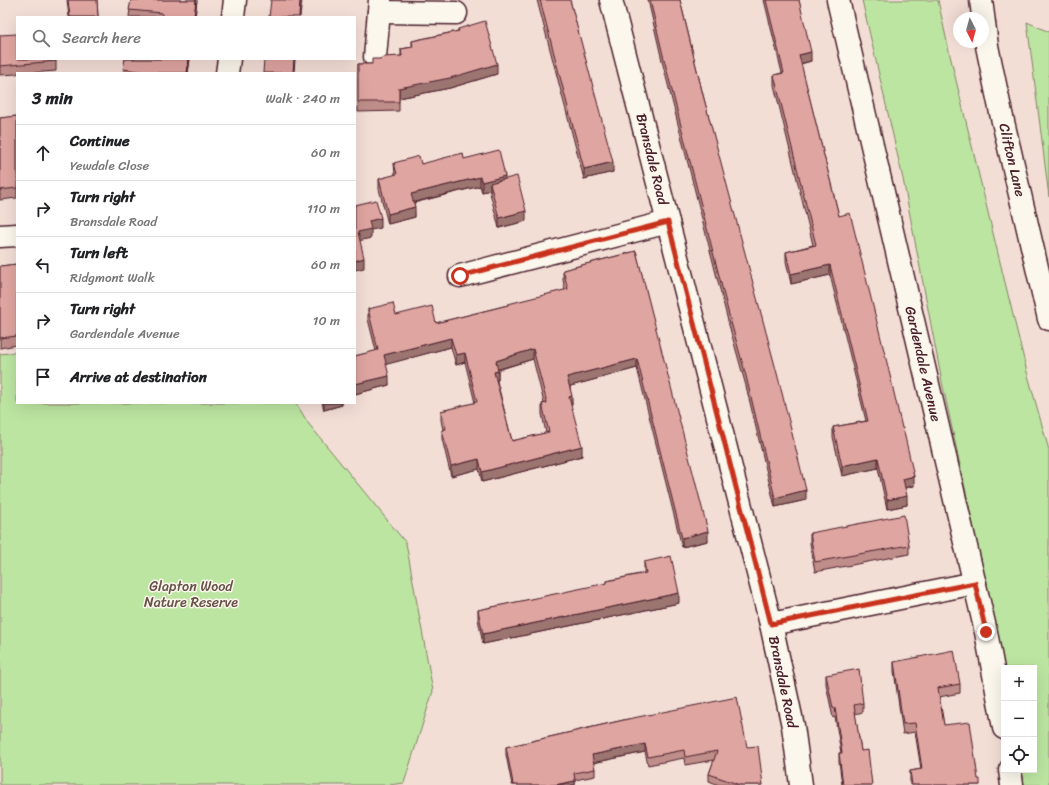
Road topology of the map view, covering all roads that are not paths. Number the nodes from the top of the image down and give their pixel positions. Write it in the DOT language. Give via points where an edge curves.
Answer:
graph roads {
  1 [pos="235,0"];
  2 [pos="611,0"];
  3 [pos="838,0"];
  4 [pos="981,0"];
  5 [pos="380,6"];
  6 [pos="456,13"];
  7 [pos="233,16"];
  8 [pos="375,57"];
  9 [pos="229,60"];
  10 [pos="227,72"];
  11 [pos="668,222"];
  12 [pos="16,235"];
  13 [pos="0,236"];
  14 [pos="460,276"];
  15 [pos="1049,319"];
  16 [pos="975,583"];
  17 [pos="771,624"];
  18 [pos="1001,712"];
  19 [pos="1010,773"];
  20 [pos="801,785"];
  21 [pos="1012,785"];
  1 -- 7 [label="street"];
  2 -- 11 [label="street, Bransdale Road"];
  3 -- 16 [label="street, Gardendale Avenue"];
  4 -- 15 [label="street, Clifton Lane" via="987,46 1001,112"];
  5 -- 6 [label="street"];
  5 -- 8 [label="street"];
  9 -- 10 [label="street"];
  11 -- 14 [label="street"];
  11 -- 17 [label="street, Bransdale Road"];
  12 -- 13 [label="street"];
  16 -- 17 [label="street"];
  16 -- 18 [label="street, Gardendale Avenue"];
  17 -- 20 [label="street, Bransdale Road" via="793,726"];
  19 -- 21 [label="street"];
}
